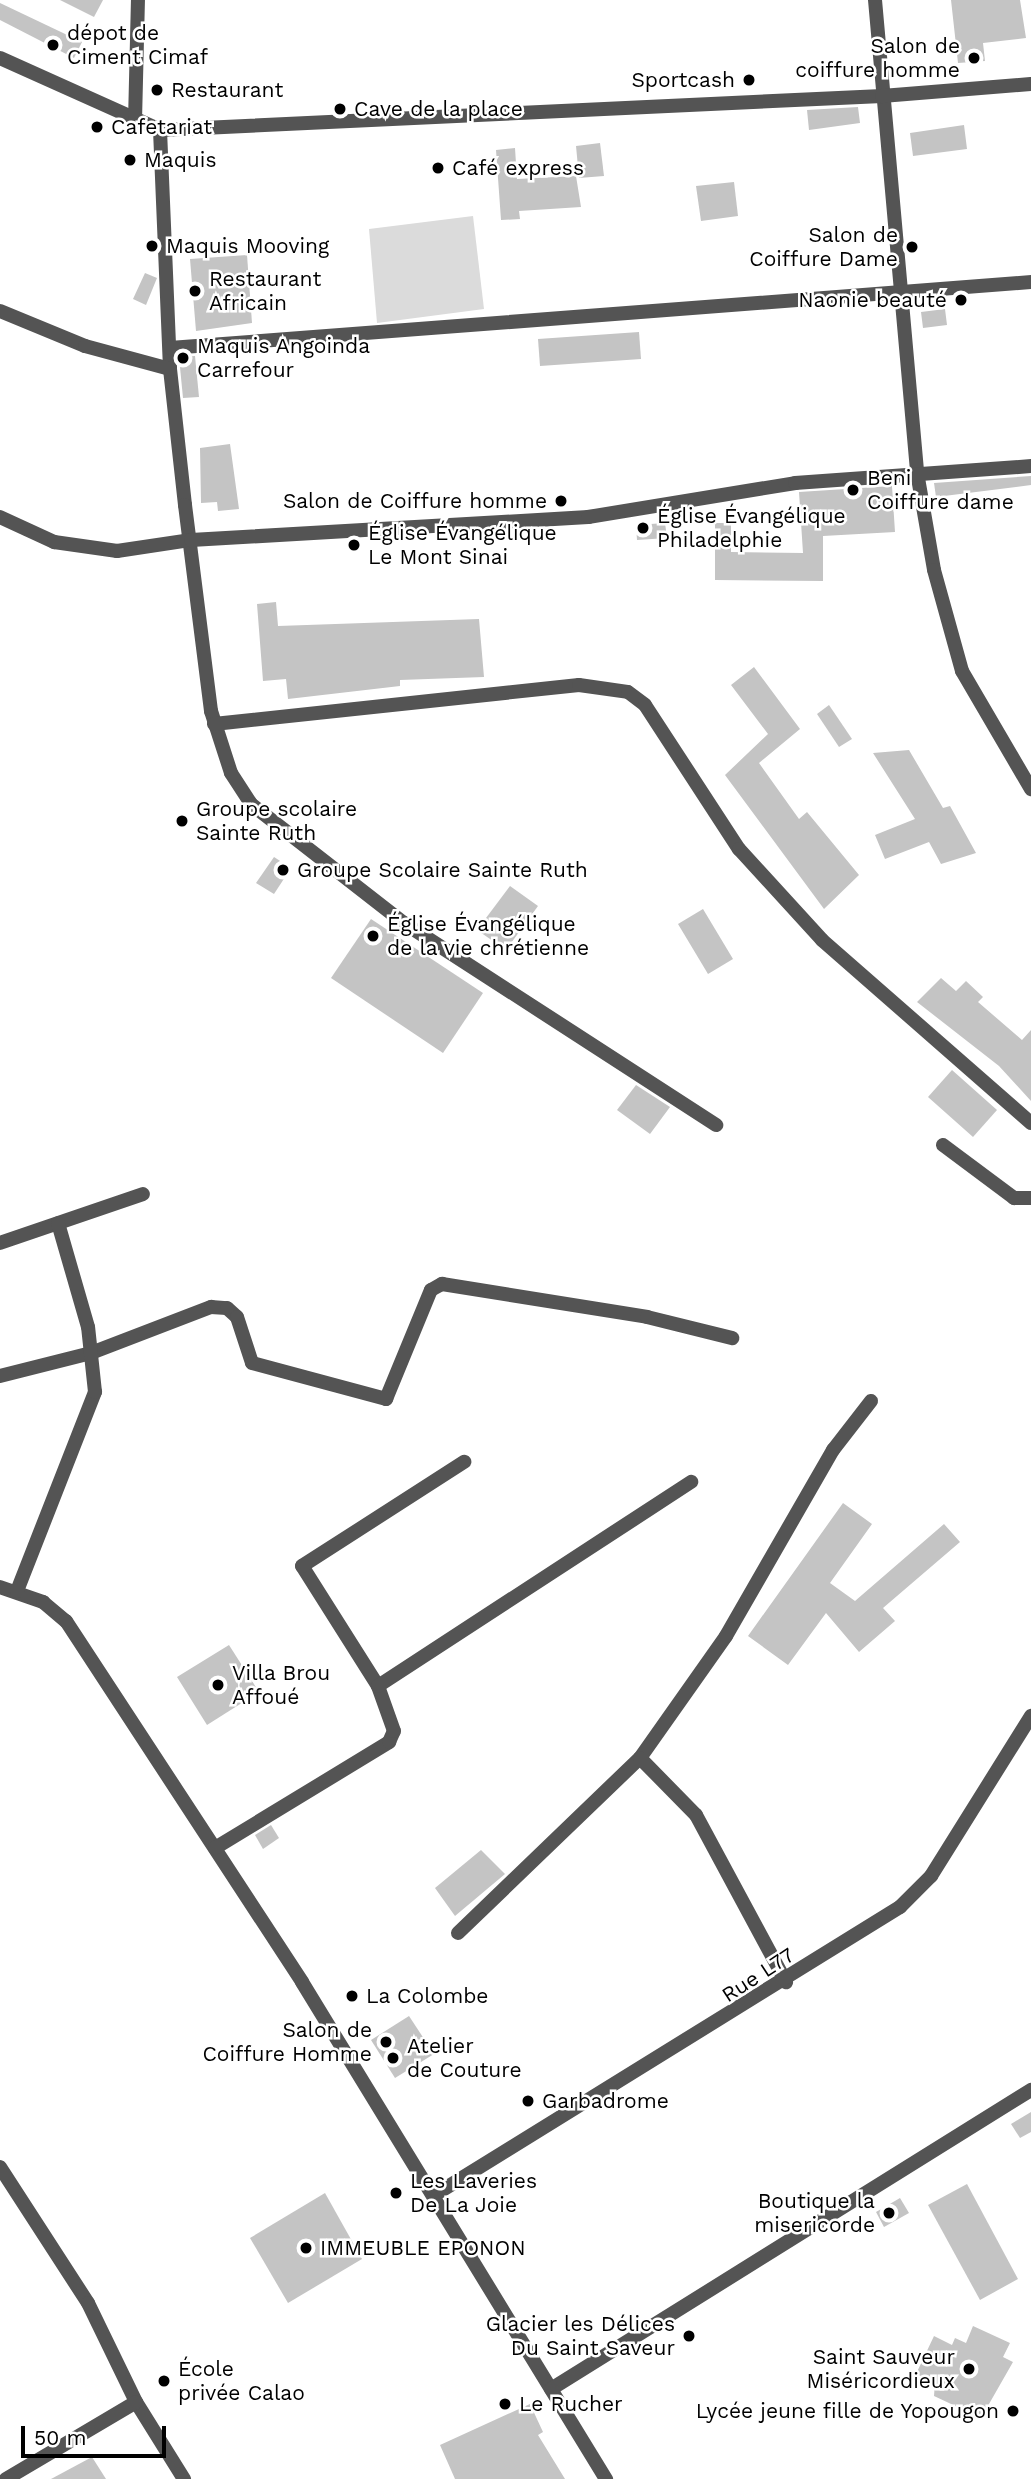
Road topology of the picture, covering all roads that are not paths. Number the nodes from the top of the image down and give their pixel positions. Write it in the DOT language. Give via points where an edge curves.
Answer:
graph roads {
  1 [pos="138,0"];
  2 [pos="876,0"];
  3 [pos="0,58"];
  4 [pos="1031,84"];
  5 [pos="883,96"];
  6 [pos="135,121"];
  7 [pos="160,130"];
  8 [pos="1031,282"];
  9 [pos="899,291"];
  10 [pos="0,311"];
  11 [pos="170,348"];
  12 [pos="170,369"];
  13 [pos="1031,466"];
  14 [pos="918,478"];
  15 [pos="0,517"];
  16 [pos="191,540"];
  17 [pos="214,724"];
  18 [pos="1031,789"];
  19 [pos="1031,1123"];
  20 [pos="716,1125"];
  21 [pos="943,1145"];
  22 [pos="143,1194"];
  23 [pos="1031,1198"];
  24 [pos="58,1223"];
  25 [pos="0,1243"];
  26 [pos="732,1338"];
  27 [pos="91,1353"];
  28 [pos="0,1376"];
  29 [pos="871,1401"];
  30 [pos="464,1462"];
  31 [pos="691,1482"];
  32 [pos="0,1587"];
  33 [pos="18,1591"];
  34 [pos="378,1686"];
  35 [pos="1031,1716"];
  36 [pos="640,1758"];
  37 [pos="215,1848"];
  38 [pos="458,1933"];
  39 [pos="786,1982"];
  40 [pos="1031,2090"];
  41 [pos="0,2167"];
  42 [pos="436,2194"];
  43 [pos="551,2389"];
  44 [pos="136,2402"];
  45 [pos="6,2479"];
  46 [pos="184,2479"];
  47 [pos="606,2479"];
  1 -- 6 [label="street"];
  2 -- 5 [label="street"];
  3 -- 6 [label="street"];
  4 -- 5 [label="street"];
  5 -- 7 [label="street"];
  5 -- 9 [label="street"];
  6 -- 7 [label="street"];
  7 -- 11 [label="street"];
  8 -- 9 [label="street"];
  9 -- 11 [label="street"];
  9 -- 14 [label="street"];
  10 -- 12 [label="street" via="85,346"];
  11 -- 12 [label="street"];
  12 -- 16 [label="street"];
  13 -- 14 [label="street"];
  14 -- 16 [label="street" via="795,483 588,517"];
  14 -- 18 [label="street" via="934,570 962,671"];
  15 -- 16 [label="street" via="80,547 117,551"];
  16 -- 17 [label="street"];
  17 -- 19 [label="street" via="579,685 628,692 645,705 739,849 822,940"];
  17 -- 20 [label="street" via="231,773 251,804 404,923"];
  21 -- 23 [label="street" via="1014,1198"];
  22 -- 24 [label="street"];
  24 -- 25 [label="street"];
  24 -- 27 [label="street"];
  26 -- 27 [label="street" via="570,1303 442,1284 431,1290 386,1399 252,1363 237,1317 227,1308 211,1307"];
  27 -- 28 [label="street"];
  27 -- 33 [label="street" via="94,1400"];
  29 -- 36 [label="street" via="833,1450 726,1636"];
  30 -- 34 [label="street" via="302,1566"];
  31 -- 34 [label="street"];
  32 -- 33 [label="street"];
  33 -- 37 [label="street" via="66,1621"];
  34 -- 37 [label="street" via="394,1731 389,1742"];
  35 -- 39 [label="street, Rue L77" via="916,1893"];
  36 -- 38 [label="street"];
  36 -- 39 [label="street" via="696,1815"];
  37 -- 42 [label="street"];
  39 -- 42 [label="street, Rue L77"];
  40 -- 43 [label="street"];
  41 -- 44 [label="street" via="88,2303"];
  42 -- 43 [label="street"];
  43 -- 47 [label="street"];
  44 -- 45 [label="street"];
  44 -- 46 [label="street"];
}
